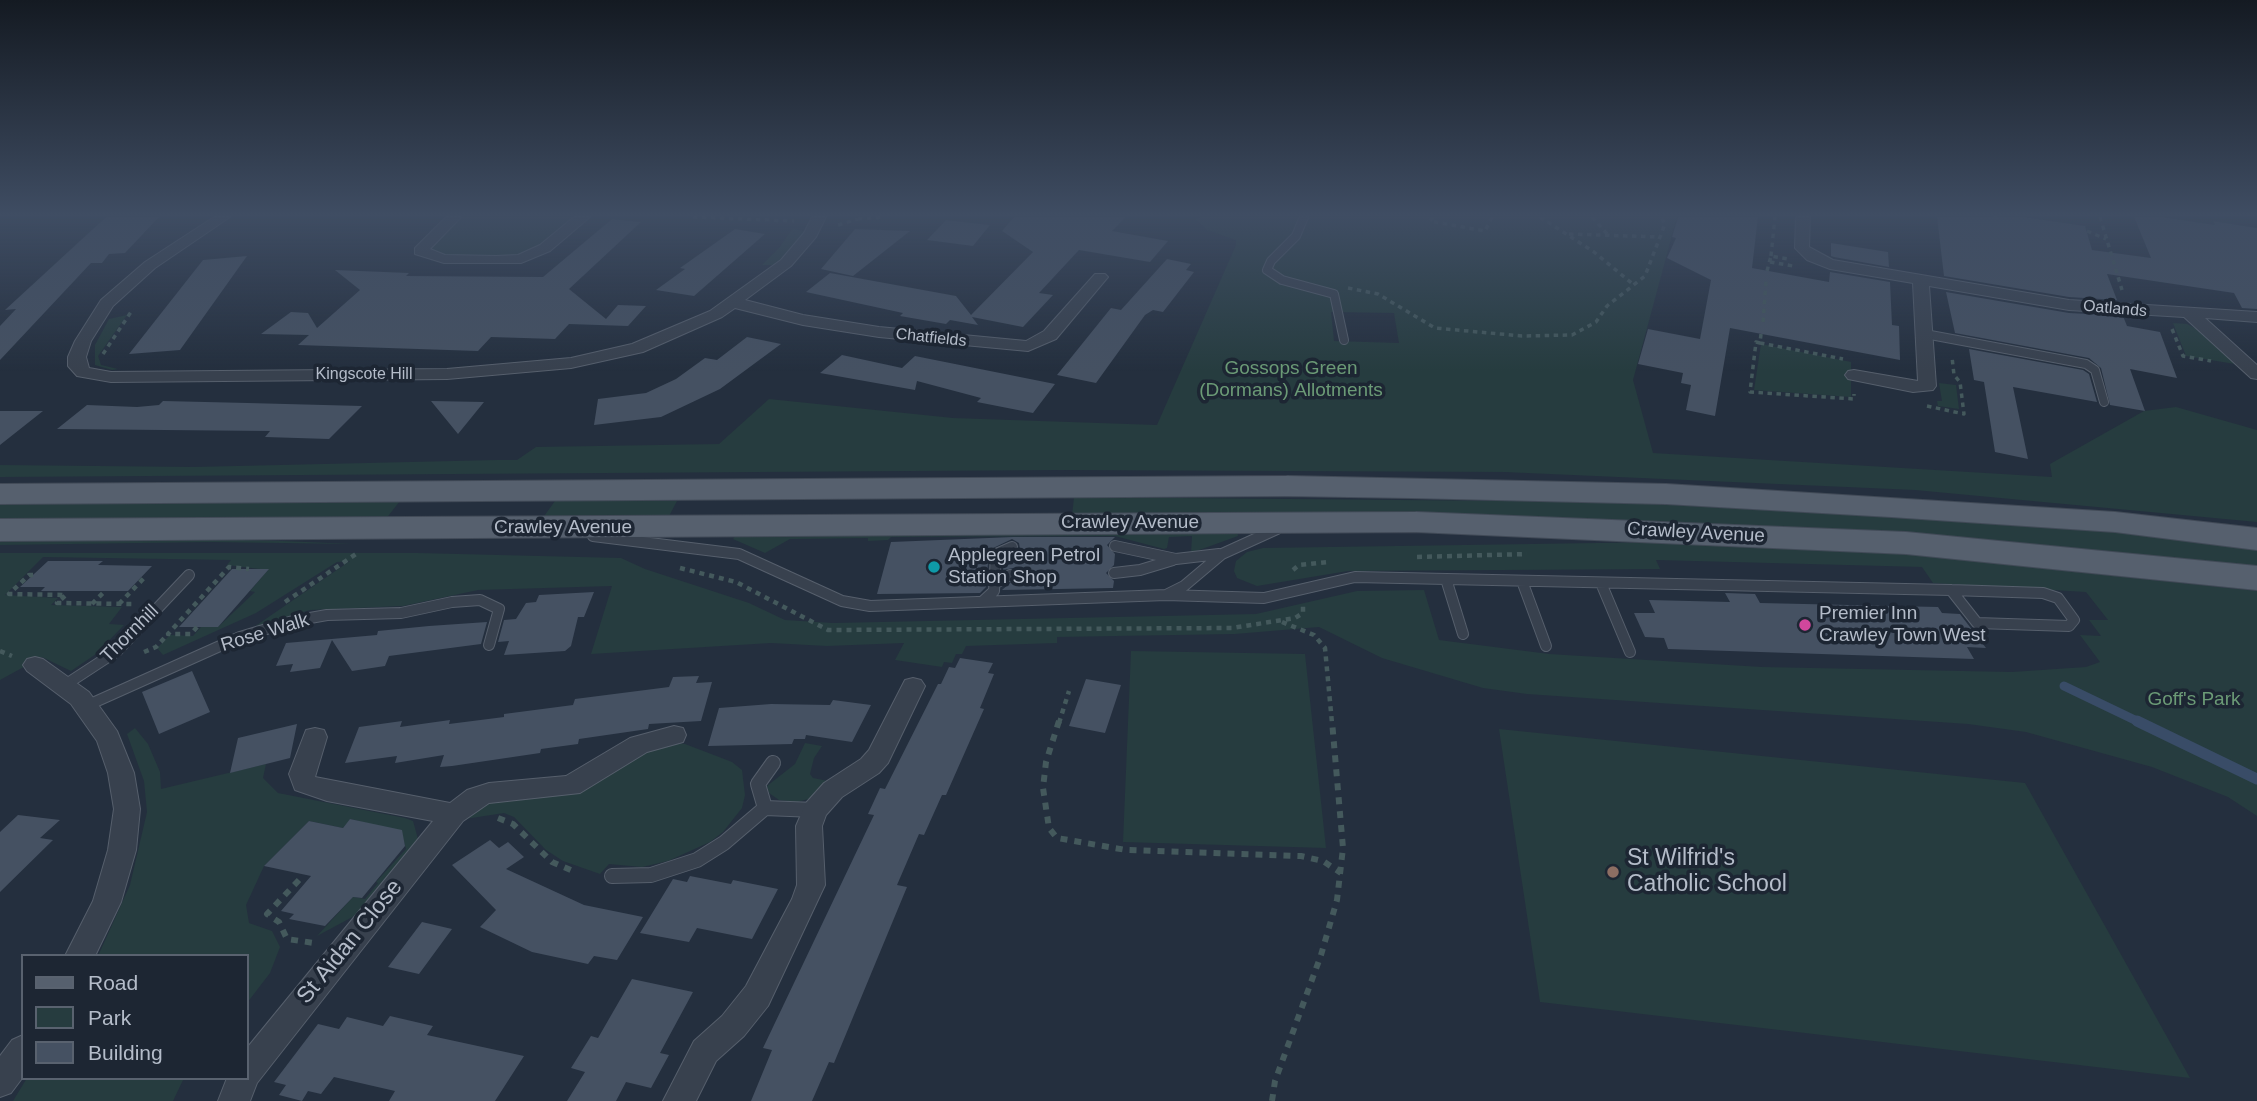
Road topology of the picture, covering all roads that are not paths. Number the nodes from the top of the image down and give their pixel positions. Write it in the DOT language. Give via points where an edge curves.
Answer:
graph roads {
  1 [pos="146,268"];
  2 [pos="779,268"];
  3 [pos="1268,268"];
  4 [pos="1855,268"];
  5 [pos="1120,280"];
  6 [pos="1922,280"];
  7 [pos="736,303"];
  8 [pos="2190,314"];
  9 [pos="2257,317"];
  10 [pos="1925,334"];
  11 [pos="1344,340"];
  12 [pos="2257,374"];
  13 [pos="1854,375"];
  14 [pos="2104,402"];
  15 [pos="0,494"];
  16 [pos="1292,522"];
  17 [pos="522,529"];
  18 [pos="0,530"];
  19 [pos="2257,538"];
  20 [pos="1115,546"];
  21 [pos="1012,547"];
  22 [pos="1222,554"];
  23 [pos="1176,559"];
  24 [pos="1114,573"];
  25 [pos="189,575"];
  26 [pos="1010,575"];
  27 [pos="2257,578"];
  28 [pos="1446,579"];
  29 [pos="1522,581"];
  30 [pos="1601,583"];
  31 [pos="994,584"];
  32 [pos="1951,590"];
  33 [pos="1166,595"];
  34 [pos="982,602"];
  35 [pos="1464,634"];
  36 [pos="489,645"];
  37 [pos="1546,646"];
  38 [pos="1629,652"];
  39 [pos="35,666"];
  40 [pos="65,685"];
  41 [pos="913,686"];
  42 [pos="86,706"];
  43 [pos="674,735"];
  44 [pos="316,737"];
  45 [pos="773,763"];
  46 [pos="765,808"];
  47 [pos="815,810"];
  48 [pos="450,820"];
  49 [pos="612,876"];
  50 [pos="81,954"];
  51 [pos="21,1053"];
  52 [pos="248,1071"];
  53 [pos="242,1080"];
  54 [pos="0,1082"];
  55 [pos="234,1101"];
  56 [pos="679,1101"];
  1 -- 7 [label="street, Kingscote Hill" via="107,303 83,341 77,358 83,372 111,377 403,375 532,369 637,348 693,327"];
  2 -- 7 [label="street, Kingscote Hill"];
  3 -- 11 [label="lane" via="1282,281 1325,290 1337,298"];
  4 -- 6 [label="street, Oatlands"];
  5 -- 7 [label="street, Chatfields" via="1092,275 1050,335 1028,346 879,332"];
  6 -- 8 [label="street, Oatlands" via="2050,302"];
  6 -- 10 [label="street"];
  8 -- 9 [label="street, Oatlands"];
  8 -- 12 [label="street"];
  10 -- 13 [label="street" via="1927,386"];
  10 -- 14 [label="lane" via="2086,364 2095,370"];
  15 -- 19 [label="main road, Crawley Avenue" via="1397,487 1666,494 1891,507 2115,522"];
  16 -- 17 [label="main road, Crawley Avenue"];
  16 -- 22 [label="lane"];
  16 -- 27 [label="main road, Crawley Avenue" via="1416,522 1892,542"];
  17 -- 18 [label="main road, Crawley Avenue"];
  17 -- 34 [label="lane" via="739,554 856,605"];
  20 -- 23 [label="lane"];
  21 -- 31 [label="lane" via="996,554"];
  22 -- 23 [label="lane"];
  22 -- 33 [label="lane"];
  23 -- 24 [label="lane"];
  25 -- 40 [label="lane, Thornhill" via="117,651"];
  26 -- 31 [label="lane"];
  28 -- 29 [label="lane"];
  28 -- 33 [label="lane" via="1355,577 1264,598"];
  28 -- 35 [label="lane"];
  29 -- 30 [label="lane"];
  29 -- 37 [label="lane"];
  30 -- 32 [label="lane"];
  30 -- 38 [label="lane"];
  31 -- 34 [label="lane" via="994,591"];
  32 -- 32 [label="lane" via="1977,623 2069,626 2074,620 2058,598 2043,593"];
  33 -- 34 [label="lane"];
  36 -- 42 [label="lane, Rose Walk" via="499,609 480,600 452,601 401,613 327,615 240,637"];
  39 -- 40 [label="street"];
  40 -- 42 [label="street"];
  41 -- 47 [label="street" via="879,756"];
  42 -- 50 [label="street" via="108,738 121,773 127,809 107,902"];
  43 -- 48 [label="street, St Aidan Close" via="639,745 571,786 476,797"];
  44 -- 48 [label="street" via="302,774 304,783"];
  45 -- 46 [label="lane" via="758,784"];
  46 -- 47 [label="lane"];
  46 -- 49 [label="lane" via="697,860 651,875"];
  47 -- 56 [label="street" via="810,826 811,885 805,901 757,996 705,1051"];
  48 -- 52 [label="street, St Aidan Close"];
  51 -- 54 [label="street"];
  53 -- 55 [label="street"];
}
